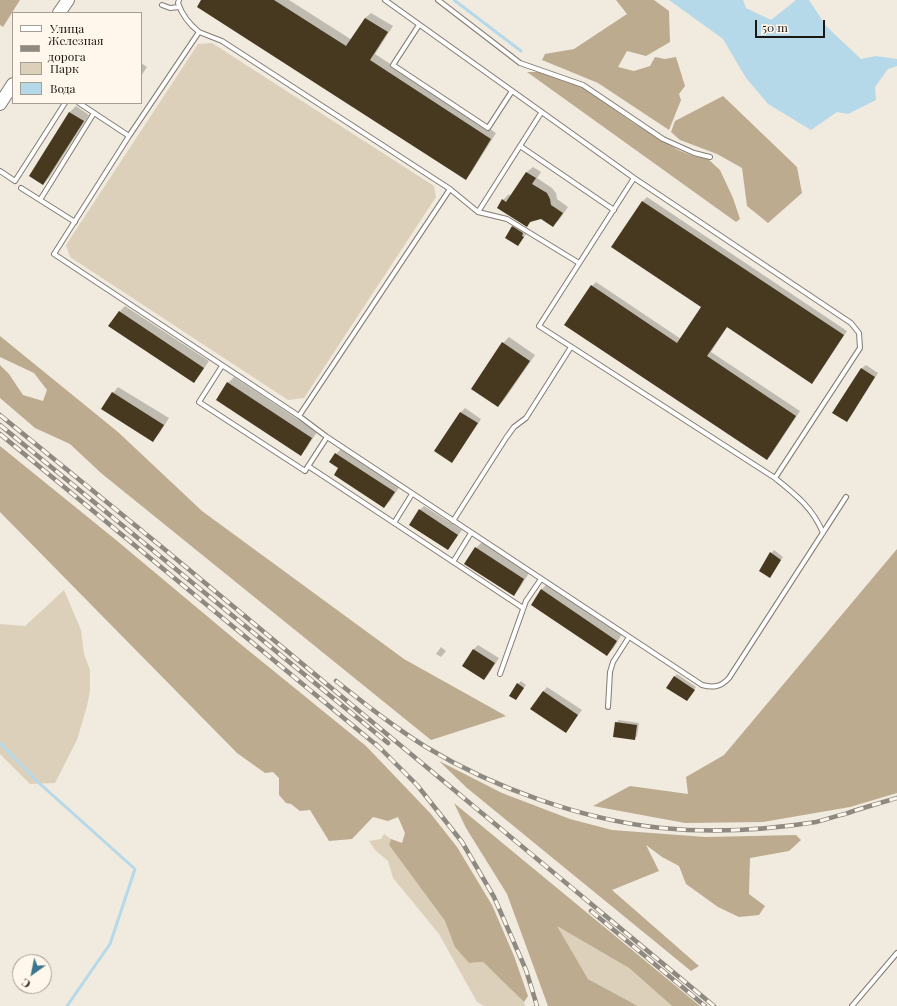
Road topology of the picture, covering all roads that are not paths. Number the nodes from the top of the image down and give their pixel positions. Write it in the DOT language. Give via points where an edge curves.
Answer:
graph roads {
  1 [pos="68,0"];
  2 [pos="179,0"];
  3 [pos="385,0"];
  4 [pos="438,0"];
  5 [pos="162,5"];
  6 [pos="179,7"];
  7 [pos="60,12"];
  8 [pos="419,25"];
  9 [pos="199,32"];
  10 [pos="12,86"];
  11 [pos="512,91"];
  12 [pos="0,104"];
  13 [pos="64,104"];
  14 [pos="80,104"];
  15 [pos="94,113"];
  16 [pos="541,113"];
  17 [pos="129,136"];
  18 [pos="520,146"];
  19 [pos="710,157"];
  20 [pos="0,171"];
  21 [pos="634,178"];
  22 [pos="21,188"];
  23 [pos="450,189"];
  24 [pos="40,200"];
  25 [pos="614,210"];
  26 [pos="478,212"];
  27 [pos="75,222"];
  28 [pos="579,263"];
  29 [pos="571,347"];
  30 [pos="222,366"];
  31 [pos="299,416"];
  32 [pos="327,437"];
  33 [pos="308,466"];
  34 [pos="775,478"];
  35 [pos="412,494"];
  36 [pos="846,497"];
  37 [pos="453,521"];
  38 [pos="394,523"];
  39 [pos="471,533"];
  40 [pos="823,533"];
  41 [pos="453,562"];
  42 [pos="541,579"];
  43 [pos="523,608"];
  44 [pos="629,637"];
  45 [pos="500,674"];
  46 [pos="608,707"];
  47 [pos="897,953"];
  48 [pos="852,1006"];
  1 -- 7 [label="street"];
  2 -- 6 [label="lane"];
  3 -- 8 [label="lane"];
  4 -- 19 [label="lane" via="520,63 583,85 663,139"];
  5 -- 6 [label="lane" via="170,8"];
  6 -- 9 [label="lane" via="181,13"];
  8 -- 11 [label="lane"];
  8 -- 11 [label="lane" via="393,64 488,128"];
  9 -- 17 [label="lane"];
  9 -- 23 [label="lane" via="222,41"];
  10 -- 12 [label="street"];
  11 -- 16 [label="lane"];
  13 -- 20 [label="lane" via="15,181"];
  14 -- 15 [label="lane"];
  15 -- 17 [label="lane"];
  15 -- 24 [label="lane"];
  16 -- 18 [label="lane"];
  16 -- 21 [label="lane"];
  17 -- 27 [label="lane"];
  18 -- 25 [label="lane"];
  18 -- 26 [label="lane"];
  21 -- 25 [label="lane"];
  21 -- 34 [label="lane" via="851,323 860,333 860,348"];
  22 -- 24 [label="lane"];
  23 -- 26 [label="lane"];
  23 -- 31 [label="lane"];
  24 -- 27 [label="lane"];
  25 -- 28 [label="lane"];
  26 -- 28 [label="lane" via="507,220"];
  27 -- 30 [label="lane" via="54,254"];
  28 -- 29 [label="lane" via="539,326"];
  29 -- 34 [label="lane"];
  29 -- 37 [label="lane" via="526,418 514,427 506,438"];
  30 -- 31 [label="lane"];
  30 -- 33 [label="lane" via="199,402 305,471"];
  31 -- 32 [label="lane"];
  32 -- 33 [label="lane"];
  32 -- 35 [label="lane"];
  33 -- 38 [label="lane"];
  34 -- 40 [label="lane" via="808,507"];
  35 -- 37 [label="lane"];
  35 -- 38 [label="lane"];
  36 -- 40 [label="lane"];
  37 -- 39 [label="lane"];
  38 -- 41 [label="lane"];
  39 -- 41 [label="lane"];
  39 -- 42 [label="lane"];
  40 -- 44 [label="lane" via="724,684 710,687 702,685"];
  41 -- 43 [label="lane"];
  42 -- 43 [label="lane"];
  42 -- 44 [label="lane"];
  43 -- 45 [label="lane"];
  44 -- 46 [label="lane" via="613,662"];
  47 -- 48 [label="lane"];
}
